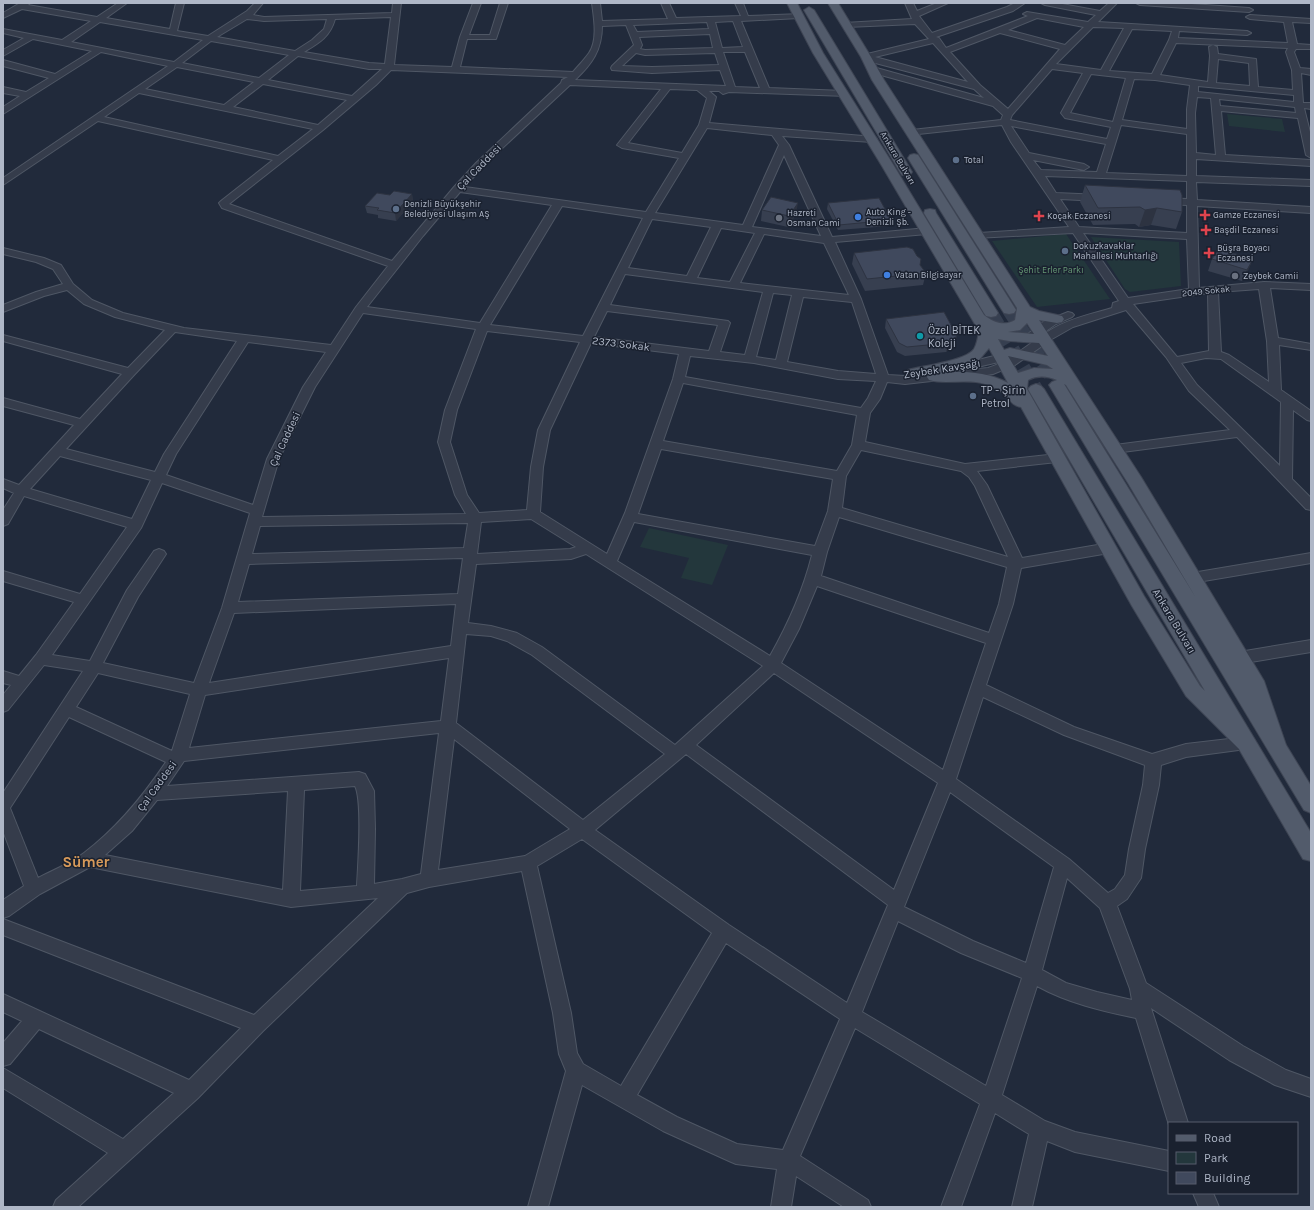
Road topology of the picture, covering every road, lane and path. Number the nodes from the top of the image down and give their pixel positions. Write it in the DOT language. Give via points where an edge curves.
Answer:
graph roads {
  1 [pos="123,3"];
  2 [pos="178,3"];
  3 [pos="259,3"];
  4 [pos="397,3"];
  5 [pos="477,3"];
  6 [pos="504,3"];
  7 [pos="596,3"];
  8 [pos="665,3"];
  9 [pos="739,3"];
  10 [pos="792,3"];
  11 [pos="804,3"];
  12 [pos="818,3"];
  13 [pos="833,3"];
  14 [pos="909,3"];
  15 [pos="944,3"];
  16 [pos="1021,3"];
  17 [pos="1045,3"];
  18 [pos="1113,3"];
  19 [pos="1140,3"];
  20 [pos="23,4"];
  21 [pos="1184,5"];
  22 [pos="1010,9"];
  23 [pos="1249,10"];
  24 [pos="1101,14"];
  25 [pos="395,15"];
  26 [pos="3,16"];
  27 [pos="245,16"];
  28 [pos="799,16"];
  29 [pos="1036,16"];
  30 [pos="99,18"];
  31 [pos="331,18"];
  32 [pos="916,18"];
  33 [pos="264,19"];
  34 [pos="736,19"];
  35 [pos="746,19"];
  36 [pos="711,20"];
  37 [pos="1288,20"];
  38 [pos="1311,21"];
  39 [pos="674,22"];
  40 [pos="598,24"];
  41 [pos="629,24"];
  42 [pos="847,24"];
  43 [pos="1090,25"];
  44 [pos="307,26"];
  45 [pos="1129,26"];
  46 [pos="1169,27"];
  47 [pos="999,30"];
  48 [pos="3,31"];
  49 [pos="173,32"];
  50 [pos="714,32"];
  51 [pos="1247,33"];
  52 [pos="634,35"];
  53 [pos="31,37"];
  54 [pos="464,37"];
  55 [pos="210,38"];
  56 [pos="934,38"];
  57 [pos="1173,40"];
  58 [pos="1213,42"];
  59 [pos="63,43"];
  60 [pos="1254,44"];
  61 [pos="1293,47"];
  62 [pos="1311,47"];
  63 [pos="1066,48"];
  64 [pos="748,49"];
  65 [pos="846,49"];
  66 [pos="99,50"];
  67 [pos="635,50"];
  68 [pos="718,50"];
  69 [pos="946,51"];
  70 [pos="297,53"];
  71 [pos="3,54"];
  72 [pos="1214,56"];
  73 [pos="866,57"];
  74 [pos="3,63"];
  75 [pos="176,64"];
  76 [pos="1049,66"];
  77 [pos="389,67"];
  78 [pos="724,67"];
  79 [pos="454,70"];
  80 [pos="1296,70"];
  81 [pos="1088,71"];
  82 [pos="1311,72"];
  83 [pos="868,73"];
  84 [pos="1103,73"];
  85 [pos="1131,76"];
  86 [pos="56,77"];
  87 [pos="1155,77"];
  88 [pos="570,79"];
  89 [pos="260,80"];
  90 [pos="1194,83"];
  91 [pos="1212,85"];
  92 [pos="668,86"];
  93 [pos="698,87"];
  94 [pos="977,87"];
  95 [pos="731,88"];
  96 [pos="1254,89"];
  97 [pos="3,90"];
  98 [pos="138,90"];
  99 [pos="765,90"];
  100 [pos="1298,93"];
  101 [pos="844,94"];
  102 [pos="1194,94"];
  103 [pos="27,95"];
  104 [pos="1214,96"];
  105 [pos="712,97"];
  106 [pos="354,99"];
  107 [pos="1000,105"];
  108 [pos="1299,105"];
  109 [pos="1311,106"];
  110 [pos="226,108"];
  111 [pos="1216,108"];
  112 [pos="4,110"];
  113 [pos="1302,116"];
  114 [pos="97,118"];
  115 [pos="1007,118"];
  116 [pos="1116,124"];
  117 [pos="704,125"];
  118 [pos="1308,126"];
  119 [pos="320,128"];
  120 [pos="775,132"];
  121 [pos="912,132"];
  122 [pos="1192,132"];
  123 [pos="872,139"];
  124 [pos="1111,142"];
  125 [pos="784,146"];
  126 [pos="1311,154"];
  127 [pos="1025,155"];
  128 [pos="685,156"];
  129 [pos="1192,156"];
  130 [pos="1220,158"];
  131 [pos="279,159"];
  132 [pos="1311,163"];
  133 [pos="1102,172"];
  134 [pos="1038,173"];
  135 [pos="1190,178"];
  136 [pos="4,181"];
  137 [pos="912,182"];
  138 [pos="1311,183"];
  139 [pos="457,189"];
  140 [pos="1052,196"];
  141 [pos="1114,199"];
  142 [pos="1153,201"];
  143 [pos="924,202"];
  144 [pos="1192,202"];
  145 [pos="558,204"];
  146 [pos="1311,210"];
  147 [pos="649,215"];
  148 [pos="717,225"];
  149 [pos="746,229"];
  150 [pos="1075,230"];
  151 [pos="761,231"];
  152 [pos="927,231"];
  153 [pos="979,236"];
  154 [pos="1191,236"];
  155 [pos="828,240"];
  156 [pos="3,251"];
  157 [pos="394,265"];
  158 [pos="622,270"];
  159 [pos="691,280"];
  160 [pos="69,286"];
  161 [pos="733,286"];
  162 [pos="1264,286"];
  163 [pos="1311,287"];
  164 [pos="770,290"];
  165 [pos="1213,290"];
  166 [pos="1194,291"];
  167 [pos="798,293"];
  168 [pos="856,299"];
  169 [pos="1126,303"];
  170 [pos="603,306"];
  171 [pos="3,309"];
  172 [pos="360,309"];
  173 [pos="1024,309"];
  174 [pos="1009,310"];
  175 [pos="991,313"];
  176 [pos="1057,318"];
  177 [pos="982,324"];
  178 [pos="482,327"];
  179 [pos="173,328"];
  180 [pos="1038,336"];
  181 [pos="3,338"];
  182 [pos="244,338"];
  183 [pos="587,339"];
  184 [pos="1272,341"];
  185 [pos="1311,347"];
  186 [pos="333,349"];
  187 [pos="685,352"];
  188 [pos="1214,353"];
  189 [pos="713,355"];
  190 [pos="1010,358"];
  191 [pos="749,360"];
  192 [pos="1174,361"];
  193 [pos="782,365"];
  194 [pos="130,372"];
  195 [pos="913,373"];
  196 [pos="934,377"];
  197 [pos="883,378"];
  198 [pos="679,379"];
  199 [pos="1065,380"];
  200 [pos="1027,389"];
  201 [pos="1275,393"];
  202 [pos="1287,401"];
  203 [pos="3,402"];
  204 [pos="1305,410"];
  205 [pos="864,412"];
  206 [pos="1033,415"];
  207 [pos="1311,417"];
  208 [pos="83,424"];
  209 [pos="1240,433"];
  210 [pos="656,444"];
  211 [pos="858,445"];
  212 [pos="1115,449"];
  213 [pos="58,451"];
  214 [pos="1057,458"];
  215 [pos="965,468"];
  216 [pos="840,476"];
  217 [pos="158,477"];
  218 [pos="1286,480"];
  219 [pos="3,483"];
  220 [pos="21,491"];
  221 [pos="1311,506"];
  222 [pos="835,511"];
  223 [pos="532,514"];
  224 [pos="256,517"];
  225 [pos="630,517"];
  226 [pos="475,518"];
  227 [pos="3,521"];
  228 [pos="136,525"];
  229 [pos="587,548"];
  230 [pos="1109,548"];
  231 [pos="820,552"];
  232 [pos="159,554"];
  233 [pos="470,556"];
  234 [pos="1311,558"];
  235 [pos="243,560"];
  236 [pos="610,562"];
  237 [pos="1014,564"];
  238 [pos="3,576"];
  239 [pos="1192,578"];
  240 [pos="813,580"];
  241 [pos="464,599"];
  242 [pos="83,600"];
  243 [pos="229,608"];
  244 [pos="460,628"];
  245 [pos="994,640"];
  246 [pos="1311,646"];
  247 [pos="457,651"];
  248 [pos="1239,658"];
  249 [pos="41,659"];
  250 [pos="773,664"];
  251 [pos="94,667"];
  252 [pos="3,677"];
  253 [pos="22,683"];
  254 [pos="978,688"];
  255 [pos="200,690"];
  256 [pos="3,706"];
  257 [pos="67,709"];
  258 [pos="448,726"];
  259 [pos="1246,743"];
  260 [pos="1276,744"];
  261 [pos="680,749"];
  262 [pos="178,758"];
  263 [pos="1153,761"];
  264 [pos="947,781"];
  265 [pos="296,784"];
  266 [pos="153,794"];
  267 [pos="1311,804"];
  268 [pos="3,806"];
  269 [pos="3,810"];
  270 [pos="584,830"];
  271 [pos="1311,852"];
  272 [pos="89,859"];
  273 [pos="528,863"];
  274 [pos="1063,864"];
  275 [pos="429,879"];
  276 [pos="402,887"];
  277 [pos="34,889"];
  278 [pos="365,893"];
  279 [pos="291,899"];
  280 [pos="1107,903"];
  281 [pos="896,906"];
  282 [pos="3,910"];
  283 [pos="3,927"];
  284 [pos="723,931"];
  285 [pos="1032,974"];
  286 [pos="1139,989"];
  287 [pos="3,1004"];
  288 [pos="1143,1011"];
  289 [pos="852,1016"];
  290 [pos="36,1018"];
  291 [pos="257,1025"];
  292 [pos="3,1057"];
  293 [pos="576,1071"];
  294 [pos="3,1076"];
  295 [pos="1311,1088"];
  296 [pos="191,1091"];
  297 [pos="624,1098"];
  298 [pos="991,1099"];
  299 [pos="1178,1122"];
  300 [pos="1040,1129"];
  301 [pos="124,1151"];
  302 [pos="788,1160"];
  303 [pos="1168,1161"];
  304 [pos="1203,1194"];
  305 [pos="63,1207"];
  306 [pos="538,1207"];
  307 [pos="781,1207"];
  308 [pos="861,1207"];
  309 [pos="951,1207"];
  310 [pos="1022,1207"];
  311 [pos="1209,1207"];
  1 -- 30 [label="street"];
  2 -- 49 [label="street"];
  3 -- 27 [label="street"];
  4 -- 25 [label="street"];
  5 -- 54 [label="street"];
  6 -- 54 [label="street" via="493,37"];
  7 -- 40 [label="street, Çal Caddesi"];
  8 -- 39 [label="street"];
  9 -- 35 [label="street"];
  10 -- 28 [label="main road"];
  11 -- 137 [label="main road, Ankara Bulvarı"];
  12 -- 65 [label="main road"];
  13 -- 42 [label="main road"];
  14 -- 32 [label="street"];
  15 -- 32 [label="street"];
  16 -- 22 [label="street"];
  17 -- 24 [label="street"];
  18 -- 24 [label="street"];
  19 -- 21 [label="street" via="1163,8"];
  20 -- 26 [label="street"];
  20 -- 30 [label="street"];
  21 -- 23 [label="street"];
  22 -- 29 [label="street"];
  22 -- 56 [label="street"];
  23 -- 37 [label="street"];
  23 -- 51 [label="street"];
  24 -- 43 [label="street"];
  25 -- 31 [label="street"];
  25 -- 77 [label="street"];
  27 -- 33 [label="street"];
  27 -- 55 [label="street"];
  28 -- 35 [label="street"];
  28 -- 101 [label="main road"];
  29 -- 43 [label="street"];
  29 -- 47 [label="street"];
  30 -- 49 [label="street"];
  30 -- 59 [label="street"];
  31 -- 33 [label="street"];
  31 -- 70 [label="street" via="315,42"];
  32 -- 42 [label="street"];
  32 -- 56 [label="street"];
  33 -- 44 [label="street"];
  34 -- 35 [label="street"];
  34 -- 36 [label="street"];
  34 -- 64 [label="street"];
  36 -- 39 [label="street"];
  36 -- 50 [label="street"];
  37 -- 38 [label="street"];
  37 -- 61 [label="street"];
  39 -- 41 [label="street"];
  40 -- 41 [label="street"];
  40 -- 88 [label="street, Çal Caddesi" via="594,52"];
  41 -- 52 [label="street"];
  42 -- 73 [label="main road"];
  43 -- 45 [label="street"];
  43 -- 63 [label="street"];
  45 -- 46 [label="street"];
  45 -- 84 [label="street"];
  46 -- 51 [label="street"];
  46 -- 57 [label="street"];
  47 -- 63 [label="street"];
  47 -- 69 [label="street"];
  48 -- 53 [label="street"];
  49 -- 55 [label="street"];
  50 -- 52 [label="street"];
  50 -- 68 [label="street"];
  51 -- 60 [label="street"];
  52 -- 67 [label="street" via="638,45"];
  53 -- 59 [label="street"];
  53 -- 71 [label="street"];
  54 -- 79 [label="street"];
  55 -- 70 [label="street"];
  55 -- 75 [label="street"];
  56 -- 69 [label="street"];
  56 -- 73 [label="street"];
  57 -- 58 [label="street"];
  57 -- 87 [label="street"];
  58 -- 60 [label="street"];
  58 -- 72 [label="street"];
  59 -- 66 [label="street"];
  60 -- 61 [label="street"];
  61 -- 62 [label="street"];
  61 -- 80 [label="street" via="1290,52"];
  63 -- 76 [label="street"];
  64 -- 68 [label="street"];
  64 -- 99 [label="street"];
  66 -- 75 [label="street"];
  66 -- 86 [label="street"];
  67 -- 68 [label="street" via="645,53"];
  67 -- 78 [label="street" via="615,68 652,70"];
  68 -- 78 [label="street"];
  69 -- 94 [label="street"];
  70 -- 77 [label="street"];
  70 -- 89 [label="street"];
  72 -- 91 [label="street"];
  72 -- 96 [label="street" via="1253,61"];
  73 -- 83 [label="main road"];
  73 -- 94 [label="street"];
  74 -- 86 [label="street"];
  75 -- 89 [label="street"];
  75 -- 98 [label="street"];
  76 -- 81 [label="street"];
  76 -- 115 [label="street"];
  77 -- 79 [label="street"];
  77 -- 106 [label="street"];
  78 -- 95 [label="street"];
  79 -- 88 [label="street"];
  80 -- 82 [label="street"];
  80 -- 100 [label="street"];
  81 -- 84 [label="street"];
  81 -- 116 [label="street" via="1065,113 1068,116"];
  83 -- 107 [label="street"];
  83 -- 121 [label="main road"];
  83 -- 174 [label="main road, Ankara Bulvarı"];
  84 -- 85 [label="street"];
  85 -- 87 [label="street"];
  85 -- 116 [label="street"];
  86 -- 103 [label="street"];
  87 -- 90 [label="street"];
  88 -- 92 [label="street"];
  88 -- 139 [label="street, Çal Caddesi"];
  89 -- 106 [label="street"];
  89 -- 110 [label="street"];
  90 -- 91 [label="street"];
  90 -- 102 [label="street"];
  91 -- 96 [label="street"];
  92 -- 93 [label="street"];
  92 -- 128 [label="street" via="622,145"];
  93 -- 95 [label="street"];
  93 -- 105 [label="street"];
  94 -- 107 [label="street"];
  95 -- 99 [label="street"];
  95 -- 105 [label="street"];
  96 -- 100 [label="street"];
  97 -- 103 [label="street"];
  98 -- 110 [label="street"];
  98 -- 114 [label="street"];
  99 -- 101 [label="street"];
  100 -- 108 [label="street"];
  101 -- 123 [label="main road"];
  102 -- 104 [label="street"];
  102 -- 122 [label="street" via="1191,112"];
  103 -- 112 [label="street"];
  104 -- 108 [label="street"];
  104 -- 111 [label="street"];
  105 -- 117 [label="street"];
  106 -- 119 [label="street"];
  107 -- 115 [label="street"];
  108 -- 109 [label="street"];
  108 -- 113 [label="street"];
  110 -- 119 [label="street"];
  111 -- 113 [label="street"];
  111 -- 130 [label="street"];
  113 -- 118 [label="street"];
  114 -- 131 [label="street"];
  114 -- 136 [label="street"];
  115 -- 121 [label="street"];
  115 -- 124 [label="street"];
  115 -- 127 [label="street" via="1010,134"];
  116 -- 122 [label="street"];
  116 -- 124 [label="street"];
  117 -- 120 [label="street"];
  117 -- 128 [label="street"];
  118 -- 126 [label="street"];
  119 -- 131 [label="street"];
  120 -- 123 [label="street"];
  120 -- 125 [label="street"];
  121 -- 153 [label="main road"];
  122 -- 129 [label="street"];
  123 -- 152 [label="main road"];
  124 -- 133 [label="street"];
  125 -- 149 [label="street"];
  125 -- 155 [label="street"];
  127 -- 133 [label="street"];
  127 -- 134 [label="street"];
  128 -- 147 [label="street"];
  129 -- 130 [label="street"];
  129 -- 135 [label="street"];
  130 -- 132 [label="street"];
  131 -- 157 [label="street" via="226,200 225,206"];
  133 -- 134 [label="street"];
  133 -- 135 [label="street"];
  134 -- 140 [label="street"];
  135 -- 138 [label="street"];
  135 -- 144 [label="street"];
  139 -- 145 [label="street"];
  139 -- 157 [label="street, Çal Caddesi"];
  140 -- 141 [label="street"];
  140 -- 150 [label="street"];
  142 -- 144 [label="street"];
  143 -- 175 [label="main road"];
  144 -- 146 [label="street"];
  144 -- 154 [label="street"];
  145 -- 147 [label="street"];
  145 -- 178 [label="street"];
  147 -- 148 [label="street"];
  147 -- 158 [label="street"];
  148 -- 149 [label="street"];
  148 -- 159 [label="street"];
  149 -- 151 [label="street"];
  150 -- 153 [label="street"];
  150 -- 154 [label="street"];
  150 -- 169 [label="street"];
  151 -- 155 [label="street"];
  151 -- 161 [label="street"];
  152 -- 155 [label="street"];
  152 -- 177 [label="main road"];
  153 -- 173 [label="main road"];
  154 -- 166 [label="street"];
  155 -- 168 [label="street"];
  156 -- 160 [label="street" via="57,267"];
  157 -- 172 [label="street, Çal Caddesi"];
  158 -- 159 [label="street"];
  158 -- 170 [label="street"];
  159 -- 161 [label="street"];
  160 -- 171 [label="street"];
  160 -- 179 [label="street" via="88,302 119,315"];
  161 -- 164 [label="street"];
  162 -- 163 [label="street, 2049 Sokak"];
  162 -- 165 [label="street, 2049 Sokak"];
  162 -- 184 [label="street"];
  164 -- 167 [label="street"];
  164 -- 191 [label="street"];
  165 -- 166 [label="street, 2049 Sokak"];
  165 -- 188 [label="street"];
  166 -- 169 [label="street, 2049 Sokak"];
  167 -- 168 [label="street"];
  167 -- 193 [label="street"];
  168 -- 197 [label="street"];
  169 -- 176 [label="street" via="1088,309"];
  169 -- 180 [label="street" via="1119,309"];
  169 -- 192 [label="street"];
  170 -- 183 [label="street"];
  170 -- 189 [label="street" via="724,323"];
  172 -- 178 [label="street, 2373 Sokak"];
  172 -- 186 [label="street, Çal Caddesi"];
  173 -- 176 [label="main road" via="1035,315"];
  173 -- 177 [label="main road" via="1025,317 1019,324 995,328"];
  173 -- 180 [label="main road"];
  176 -- 180 [label="street"];
  177 -- 180 [label="main road" via="998,334 1009,337"];
  177 -- 190 [label="main road"];
  177 -- 195 [label="main road" via="983,346 978,355 940,368"];
  178 -- 183 [label="street, 2373 Sokak"];
  178 -- 226 [label="street" via="451,410 444,442 461,495"];
  179 -- 182 [label="street"];
  179 -- 194 [label="street"];
  180 -- 190 [label="street"];
  180 -- 190 [label="street"];
  180 -- 199 [label="main road"];
  181 -- 194 [label="street"];
  182 -- 186 [label="street"];
  182 -- 217 [label="street"];
  183 -- 187 [label="street, 2373 Sokak"];
  183 -- 223 [label="street" via="544,430"];
  184 -- 185 [label="street"];
  184 -- 201 [label="street"];
  186 -- 224 [label="street, Çal Caddesi" via="309,387 273,459"];
  187 -- 189 [label="street, 2373 Sokak"];
  187 -- 198 [label="street"];
  188 -- 192 [label="street"];
  188 -- 201 [label="street" via="1225,357"];
  189 -- 191 [label="street, 2373 Sokak"];
  190 -- 195 [label="street, Zeybek Kavşağı"];
  190 -- 196 [label="street" via="989,371"];
  190 -- 199 [label="main road" via="1036,358 1052,362"];
  190 -- 200 [label="main road"];
  191 -- 193 [label="street, 2373 Sokak"];
  192 -- 209 [label="street" via="1193,388"];
  193 -- 197 [label="street, 2373 Sokak" via="838,375"];
  194 -- 208 [label="street"];
  195 -- 197 [label="street, Zeybek Kavşağı"];
  196 -- 197 [label="street" via="905,380"];
  196 -- 206 [label="main road" via="968,377 996,382 1005,387"];
  197 -- 205 [label="street" via="874,399"];
  198 -- 205 [label="street"];
  198 -- 210 [label="street"];
  199 -- 200 [label="main road" via="1057,374 1037,371 1021,378"];
  199 -- 212 [label="main road"];
  199 -- 260 [label="main road"];
  200 -- 206 [label="main road"];
  200 -- 259 [label="main road, Ankara Bulvarı"];
  201 -- 202 [label="street"];
  202 -- 204 [label="street"];
  202 -- 218 [label="street"];
  203 -- 208 [label="street"];
  204 -- 207 [label="street"];
  205 -- 211 [label="street"];
  206 -- 214 [label="main road"];
  208 -- 213 [label="street"];
  209 -- 212 [label="street"];
  209 -- 218 [label="street"];
  210 -- 216 [label="street"];
  210 -- 225 [label="street"];
  211 -- 215 [label="street"];
  211 -- 216 [label="street"];
  212 -- 239 [label="main road"];
  213 -- 217 [label="street"];
  213 -- 220 [label="street"];
  214 -- 215 [label="street"];
  214 -- 230 [label="main road"];
  215 -- 237 [label="street" via="973,474 980,485 1015,556"];
  216 -- 222 [label="street"];
  217 -- 224 [label="street"];
  217 -- 228 [label="street"];
  218 -- 221 [label="street"];
  219 -- 220 [label="street"];
  220 -- 227 [label="street"];
  220 -- 228 [label="street"];
  222 -- 231 [label="street"];
  222 -- 237 [label="street"];
  223 -- 226 [label="street"];
  223 -- 229 [label="street"];
  224 -- 226 [label="street"];
  224 -- 235 [label="street, Çal Caddesi"];
  225 -- 231 [label="street"];
  225 -- 236 [label="street"];
  226 -- 233 [label="street"];
  228 -- 242 [label="street"];
  229 -- 233 [label="street" via="571,554"];
  229 -- 236 [label="street"];
  230 -- 237 [label="street"];
  230 -- 259 [label="main road" via="1193,691"];
  231 -- 240 [label="street"];
  232 -- 251 [label="street" via="132,594"];
  233 -- 235 [label="street"];
  233 -- 241 [label="street"];
  234 -- 239 [label="street"];
  235 -- 243 [label="street, Çal Caddesi"];
  236 -- 250 [label="street"];
  237 -- 245 [label="street" via="1006,604"];
  238 -- 242 [label="street"];
  239 -- 248 [label="main road"];
  240 -- 245 [label="street"];
  240 -- 250 [label="street" via="792,629"];
  241 -- 243 [label="street"];
  241 -- 244 [label="street"];
  242 -- 249 [label="street"];
  243 -- 255 [label="street, Çal Caddesi"];
  244 -- 247 [label="street"];
  244 -- 261 [label="street" via="491,630 512,637"];
  245 -- 254 [label="street"];
  246 -- 248 [label="street"];
  247 -- 255 [label="street"];
  247 -- 258 [label="street"];
  248 -- 260 [label="main road" via="1257,686"];
  249 -- 251 [label="street"];
  249 -- 253 [label="street"];
  250 -- 261 [label="street"];
  250 -- 264 [label="street"];
  251 -- 255 [label="street"];
  251 -- 257 [label="street"];
  252 -- 253 [label="street"];
  253 -- 256 [label="street"];
  254 -- 263 [label="street" via="1069,731"];
  254 -- 264 [label="street"];
  255 -- 262 [label="street, Çal Caddesi"];
  257 -- 262 [label="street"];
  257 -- 268 [label="street"];
  258 -- 262 [label="street"];
  258 -- 270 [label="street"];
  258 -- 275 [label="street"];
  259 -- 263 [label="street" via="1182,752"];
  259 -- 271 [label="main road, Ankara Bulvarı"];
  260 -- 267 [label="main road"];
  261 -- 270 [label="street"];
  261 -- 281 [label="street"];
  262 -- 266 [label="street, Çal Caddesi"];
  263 -- 280 [label="street" via="1151,785 1133,878 1121,894"];
  264 -- 274 [label="street"];
  264 -- 281 [label="street"];
  265 -- 266 [label="street"];
  265 -- 278 [label="street" via="359,779 366,791"];
  265 -- 279 [label="street"];
  266 -- 272 [label="street, Çal Caddesi" via="126,826"];
  269 -- 277 [label="street"];
  270 -- 273 [label="street"];
  270 -- 284 [label="street"];
  272 -- 277 [label="street, Çal Caddesi"];
  272 -- 279 [label="street"];
  273 -- 275 [label="street"];
  273 -- 293 [label="street" via="562,1013 568,1054"];
  274 -- 280 [label="street"];
  274 -- 285 [label="street"];
  275 -- 276 [label="street"];
  276 -- 278 [label="street"];
  276 -- 291 [label="street"];
  277 -- 282 [label="street, Çal Caddesi"];
  278 -- 279 [label="street"];
  280 -- 286 [label="street"];
  281 -- 285 [label="street" via="967,947"];
  281 -- 289 [label="street"];
  283 -- 291 [label="street"];
  284 -- 289 [label="street"];
  284 -- 297 [label="street"];
  285 -- 288 [label="street" via="1062,990"];
  285 -- 298 [label="street"];
  286 -- 288 [label="street"];
  286 -- 295 [label="street" via="1236,1053 1282,1078"];
  287 -- 290 [label="street"];
  288 -- 299 [label="street"];
  289 -- 298 [label="street"];
  289 -- 302 [label="street"];
  290 -- 292 [label="street"];
  290 -- 296 [label="street"];
  291 -- 296 [label="street"];
  293 -- 297 [label="street"];
  293 -- 306 [label="street"];
  294 -- 301 [label="street"];
  296 -- 301 [label="street"];
  297 -- 302 [label="street" via="670,1124 736,1154"];
  298 -- 300 [label="street"];
  298 -- 309 [label="street"];
  300 -- 303 [label="street" via="1075,1142"];
  300 -- 310 [label="street"];
  301 -- 305 [label="street"];
  302 -- 307 [label="street"];
  302 -- 308 [label="street"];
  304 -- 311 [label="street"];
}
